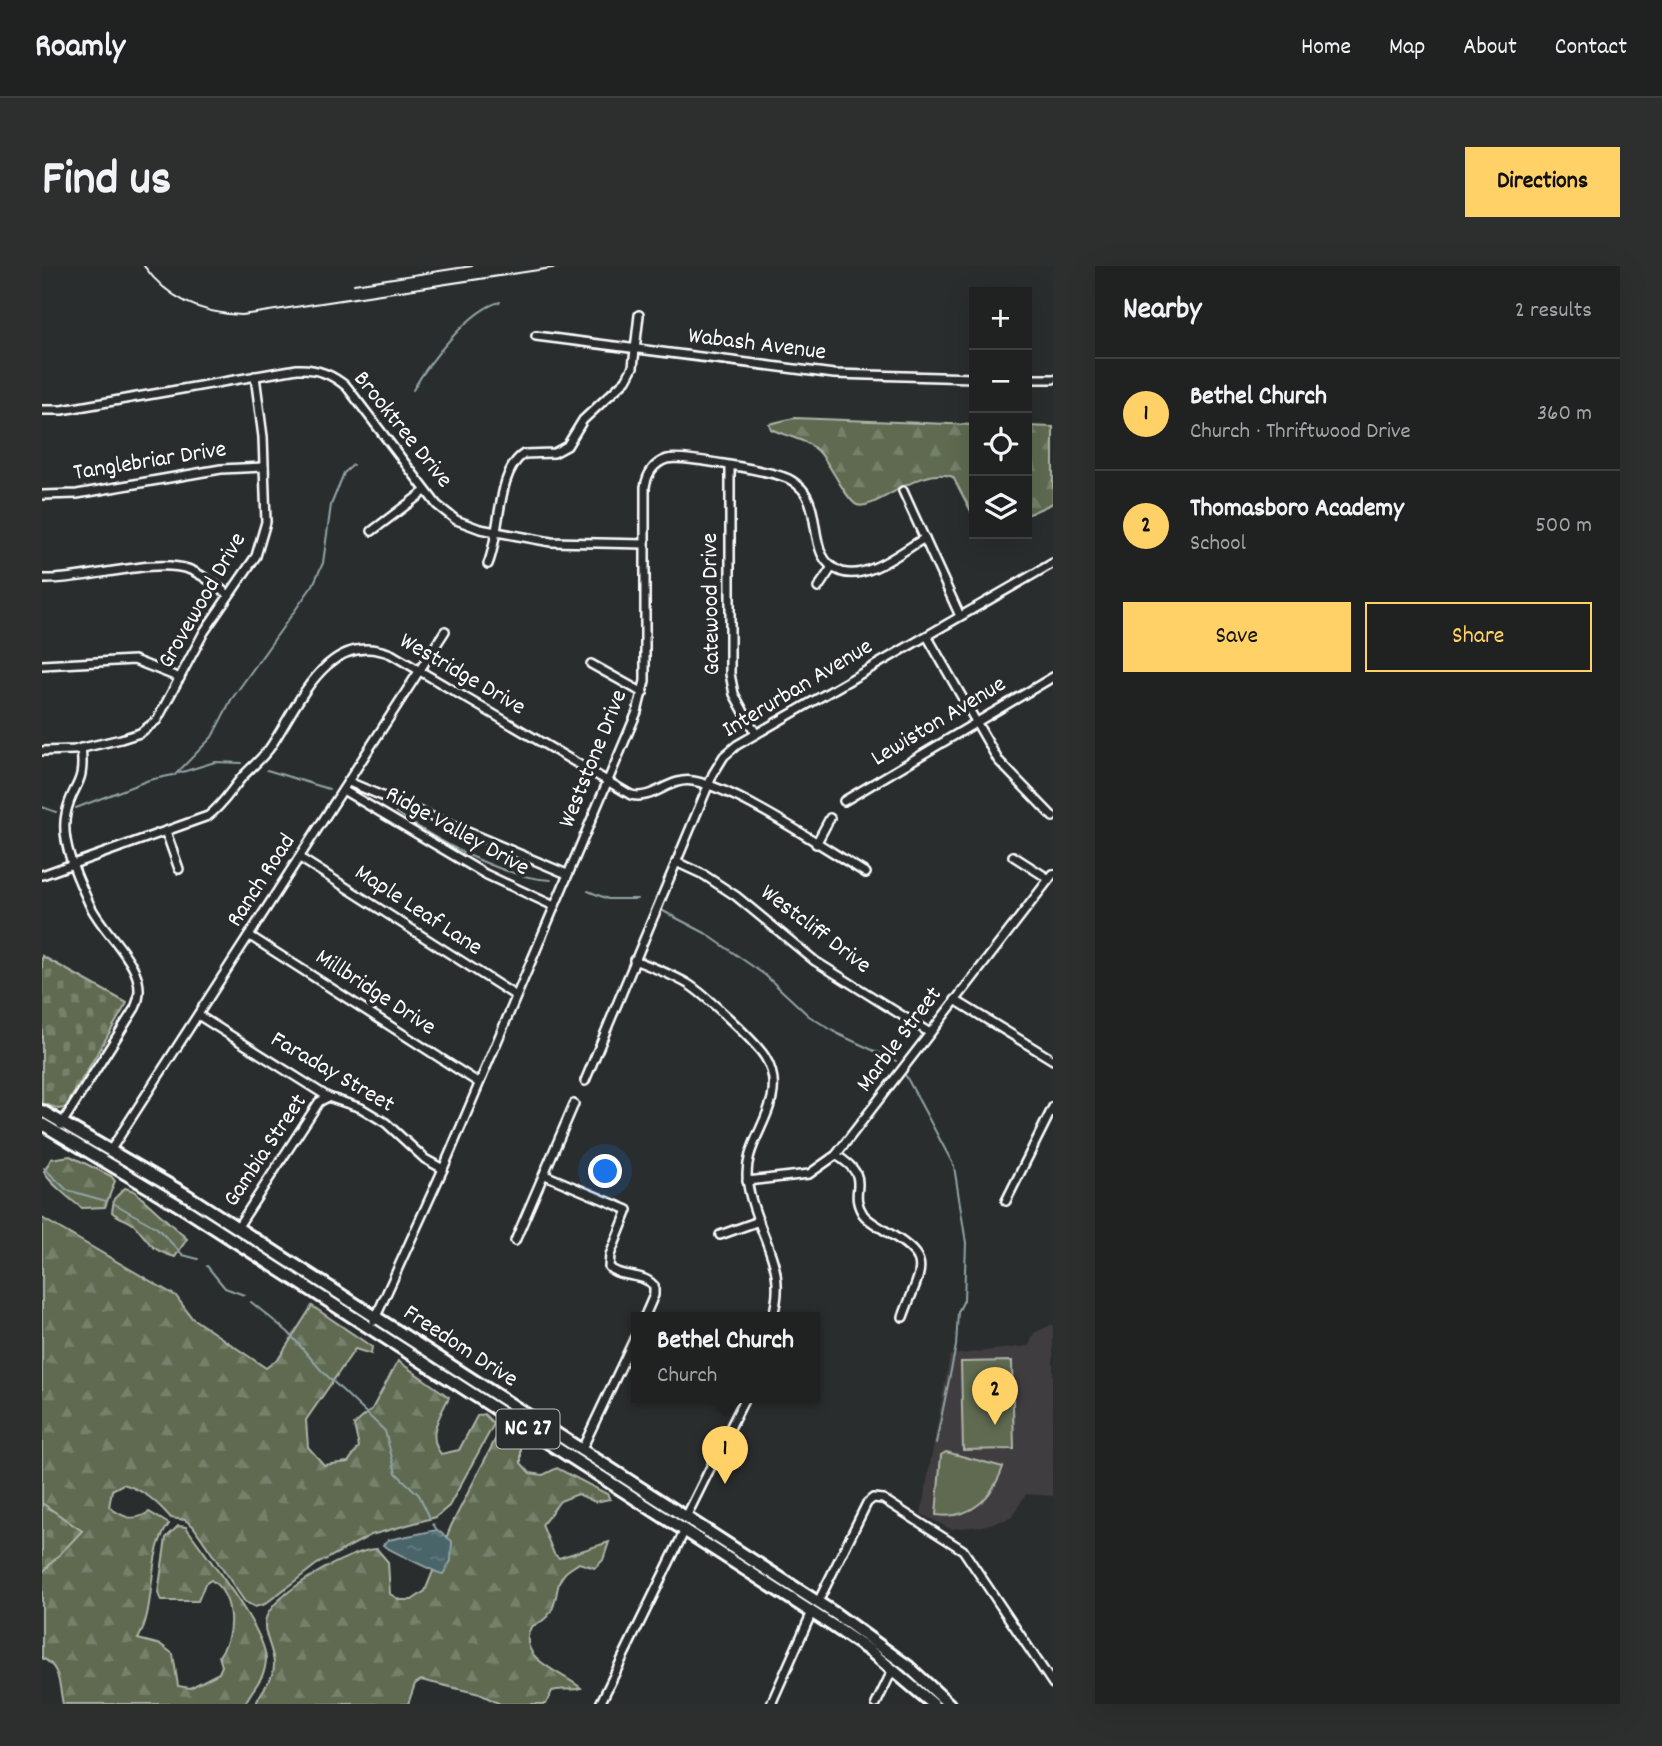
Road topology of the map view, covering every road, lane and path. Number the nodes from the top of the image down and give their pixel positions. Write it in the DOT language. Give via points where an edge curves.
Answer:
graph roads {
  1 [pos="639,315"];
  2 [pos="536,336"];
  3 [pos="635,349"];
  4 [pos="256,376"];
  5 [pos="969,377"];
  6 [pos="1032,379"];
  7 [pos="1053,379"];
  8 [pos="42,410"];
  9 [pos="264,467"];
  10 [pos="730,467"];
  11 [pos="425,491"];
  12 [pos="903,491"];
  13 [pos="42,495"];
  14 [pos="372,531"];
  15 [pos="497,532"];
  16 [pos="925,538"];
  17 [pos="645,544"];
  18 [pos="1053,563"];
  19 [pos="488,564"];
  20 [pos="832,567"];
  21 [pos="42,579"];
  22 [pos="818,588"];
  23 [pos="229,595"];
  24 [pos="961,616"];
  25 [pos="445,631"];
  26 [pos="927,636"];
  27 [pos="42,664"];
  28 [pos="591,664"];
  29 [pos="420,670"];
  30 [pos="1053,677"];
  31 [pos="180,678"];
  32 [pos="643,693"];
  33 [pos="976,723"];
  34 [pos="756,734"];
  35 [pos="81,748"];
  36 [pos="42,751"];
  37 [pos="349,782"];
  38 [pos="607,782"];
  39 [pos="708,786"];
  40 [pos="343,790"];
  41 [pos="844,801"];
  42 [pos="1053,817"];
  43 [pos="830,818"];
  44 [pos="166,832"];
  45 [pos="816,844"];
  46 [pos="1013,856"];
  47 [pos="300,858"];
  48 [pos="676,862"];
  49 [pos="75,864"];
  50 [pos="179,869"];
  51 [pos="866,873"];
  52 [pos="567,874"];
  53 [pos="42,875"];
  54 [pos="1051,876"];
  55 [pos="554,906"];
  56 [pos="250,936"];
  57 [pos="634,960"];
  58 [pos="516,996"];
  59 [pos="955,1000"];
  60 [pos="198,1015"];
  61 [pos="930,1033"];
  62 [pos="1053,1060"];
  63 [pos="585,1081"];
  64 [pos="479,1083"];
  65 [pos="328,1097"];
  66 [pos="574,1104"];
  67 [pos="1053,1107"];
  68 [pos="42,1111"];
  69 [pos="42,1124"];
  70 [pos="60,1128"];
  71 [pos="110,1151"];
  72 [pos="836,1155"];
  73 [pos="443,1169"];
  74 [pos="545,1175"];
  75 [pos="747,1181"];
  76 [pos="1006,1201"];
  77 [pos="759,1221"];
  78 [pos="237,1228"];
  79 [pos="720,1235"];
  80 [pos="515,1241"];
  81 [pos="647,1312"];
  82 [pos="774,1312"];
  83 [pos="903,1317"];
  84 [pos="373,1323"];
  85 [pos="631,1346"];
  86 [pos="743,1403"];
  87 [pos="581,1451"];
  88 [pos="585,1466"];
  89 [pos="686,1517"];
  90 [pos="685,1530"];
  91 [pos="774,1574"];
  92 [pos="815,1607"];
  93 [pos="893,1670"];
  94 [pos="1053,1684"];
  95 [pos="600,1704"];
  96 [pos="771,1704"];
  97 [pos="876,1704"];
  98 [pos="933,1704"];
  99 [pos="949,1704"];
  1 -- 3 [label="street"];
  2 -- 3 [label="street, Wabash Avenue"];
  3 -- 5 [label="street, Wabash Avenue" via="834,374"];
  3 -- 15 [label="street" via="626,380 583,420 567,446 554,453 524,454 512,464"];
  4 -- 8 [label="street, Brooktree Drive"];
  4 -- 9 [label="street, Grovewood Drive"];
  4 -- 11 [label="street, Brooktree Drive" via="307,369 337,378"];
  6 -- 7 [label="street"];
  9 -- 13 [label="street, Tanglebriar Drive"];
  9 -- 23 [label="street, Grovewood Drive" via="263,538"];
  10 -- 17 [label="street, Weststone Drive" via="678,458 653,468 645,487"];
  10 -- 20 [label="street, Weststone Drive" via="784,477 802,489 818,547"];
  10 -- 34 [label="street, Gatewood Drive" via="730,674 734,694"];
  11 -- 14 [label="street"];
  11 -- 15 [label="street, Brooktree Drive" via="456,520"];
  12 -- 16 [label="street"];
  15 -- 17 [label="street, Brooktree Drive" via="560,543"];
  15 -- 19 [label="street"];
  16 -- 20 [label="street" via="863,572 847,573"];
  16 -- 24 [label="street"];
  17 -- 32 [label="street, Weststone Drive"];
  18 -- 24 [label="street, Interurban Avenue"];
  20 -- 22 [label="street"];
  21 -- 23 [label="street" via="174,566 195,572"];
  23 -- 31 [label="street, Grovewood Drive"];
  24 -- 26 [label="street, Interurban Avenue"];
  25 -- 29 [label="street, Ranch Road"];
  26 -- 33 [label="street"];
  26 -- 34 [label="street, Interurban Avenue"];
  27 -- 31 [label="street" via="134,660"];
  28 -- 32 [label="street"];
  29 -- 37 [label="street, Ranch Road"];
  29 -- 38 [label="street, Westridge Drive"];
  29 -- 44 [label="street, Westridge Drive" via="377,650 358,650 335,658 319,671 268,750 223,803 202,819"];
  30 -- 33 [label="street, Lewiston Avenue"];
  31 -- 35 [label="street, Grovewood Drive" via="166,708 147,729 132,737"];
  32 -- 38 [label="street, Weststone Drive"];
  33 -- 41 [label="street, Lewiston Avenue"];
  33 -- 42 [label="street" via="998,761"];
  34 -- 39 [label="street, Interurban Avenue" via="724,757"];
  35 -- 36 [label="street, Grovewood Drive"];
  35 -- 49 [label="street" via="83,775 65,821 65,837"];
  37 -- 40 [label="street, Ranch Road"];
  37 -- 52 [label="street, Ridge Valley Drive"];
  38 -- 39 [label="street, Westridge Drive" via="636,797 679,781"];
  38 -- 52 [label="street, Weststone Drive"];
  39 -- 45 [label="street, Westridge Drive"];
  39 -- 48 [label="street, Interurban Avenue"];
  40 -- 47 [label="street, Ranch Road"];
  40 -- 55 [label="street, Ridge Valley Drive" via="485,874"];
  43 -- 45 [label="street"];
  44 -- 49 [label="street, Westridge Drive"];
  44 -- 50 [label="street"];
  45 -- 51 [label="street, Westridge Drive"];
  46 -- 54 [label="street"];
  47 -- 56 [label="street, Ranch Road"];
  47 -- 58 [label="street, Maple Leaf Lane"];
  48 -- 57 [label="street, Interurban Avenue"];
  48 -- 61 [label="street, Westcliff Drive" via="736,896 815,961"];
  49 -- 53 [label="street, Westridge Drive"];
  49 -- 70 [label="street" via="92,910 135,971 140,992 135,1008"];
  52 -- 55 [label="street, Weststone Drive"];
  54 -- 59 [label="street, Marble Street"];
  55 -- 58 [label="street, Weststone Drive"];
  56 -- 60 [label="street, Ranch Road"];
  56 -- 64 [label="street, Millbridge Drive"];
  57 -- 63 [label="street, Interurban Avenue"];
  57 -- 75 [label="street" via="694,988 765,1058 772,1071 774,1088 749,1156"];
  58 -- 64 [label="street, Weststone Drive"];
  59 -- 61 [label="street, Marble Street"];
  59 -- 62 [label="street"];
  60 -- 65 [label="street, Faraday Street"];
  60 -- 71 [label="street, Ranch Road"];
  61 -- 72 [label="street, Marble Street"];
  64 -- 73 [label="street, Weststone Drive"];
  65 -- 73 [label="street, Faraday Street" via="370,1113"];
  65 -- 78 [label="street, Gambia Street" via="319,1102"];
  66 -- 74 [label="street"];
  67 -- 76 [label="street"];
  68 -- 70 [label="main road, Freedom Drive / NC 27"];
  69 -- 70 [label="main road, Freedom Drive / NC 27"];
  70 -- 71 [label="main road, Freedom Drive / NC 27"];
  70 -- 84 [label="main road, Freedom Drive / NC 27"];
  71 -- 78 [label="main road, Freedom Drive / NC 27"];
  72 -- 75 [label="street, Marble Street" via="809,1174"];
  72 -- 83 [label="street" via="858,1174 864,1215 919,1256 920,1269"];
  73 -- 84 [label="street, Weststone Drive"];
  74 -- 80 [label="street"];
  74 -- 81 [label="street" via="628,1210 609,1267 654,1286"];
  75 -- 77 [label="street"];
  77 -- 79 [label="street"];
  77 -- 82 [label="street" via="779,1278"];
  78 -- 84 [label="main road, Freedom Drive / NC 27"];
  84 -- 87 [label="main road, Freedom Drive / NC 27"];
  84 -- 88 [label="main road, Freedom Drive / NC 27"];
  85 -- 87 [label="street"];
  86 -- 89 [label="street"];
  87 -- 89 [label="main road, Freedom Drive / NC 27"];
  88 -- 89 [label="main road" via="602,1471 672,1515"];
  88 -- 90 [label="main road, Freedom Drive / NC 27"];
  89 -- 91 [label="main road, Freedom Drive / NC 27"];
  90 -- 91 [label="main road" via="697,1530"];
  90 -- 92 [label="main road, Freedom Drive / NC 27"];
  90 -- 95 [label="street"];
  91 -- 92 [label="main road, Freedom Drive / NC 27"];
  92 -- 93 [label="main road, Freedom Drive / NC 27"];
  92 -- 94 [label="street" via="867,1503 873,1498 892,1504 963,1550"];
  92 -- 96 [label="street"];
  92 -- 99 [label="main road, Freedom Drive / NC 27" via="909,1667"];
  93 -- 97 [label="street"];
  93 -- 98 [label="main road, Freedom Drive / NC 27"];
}
